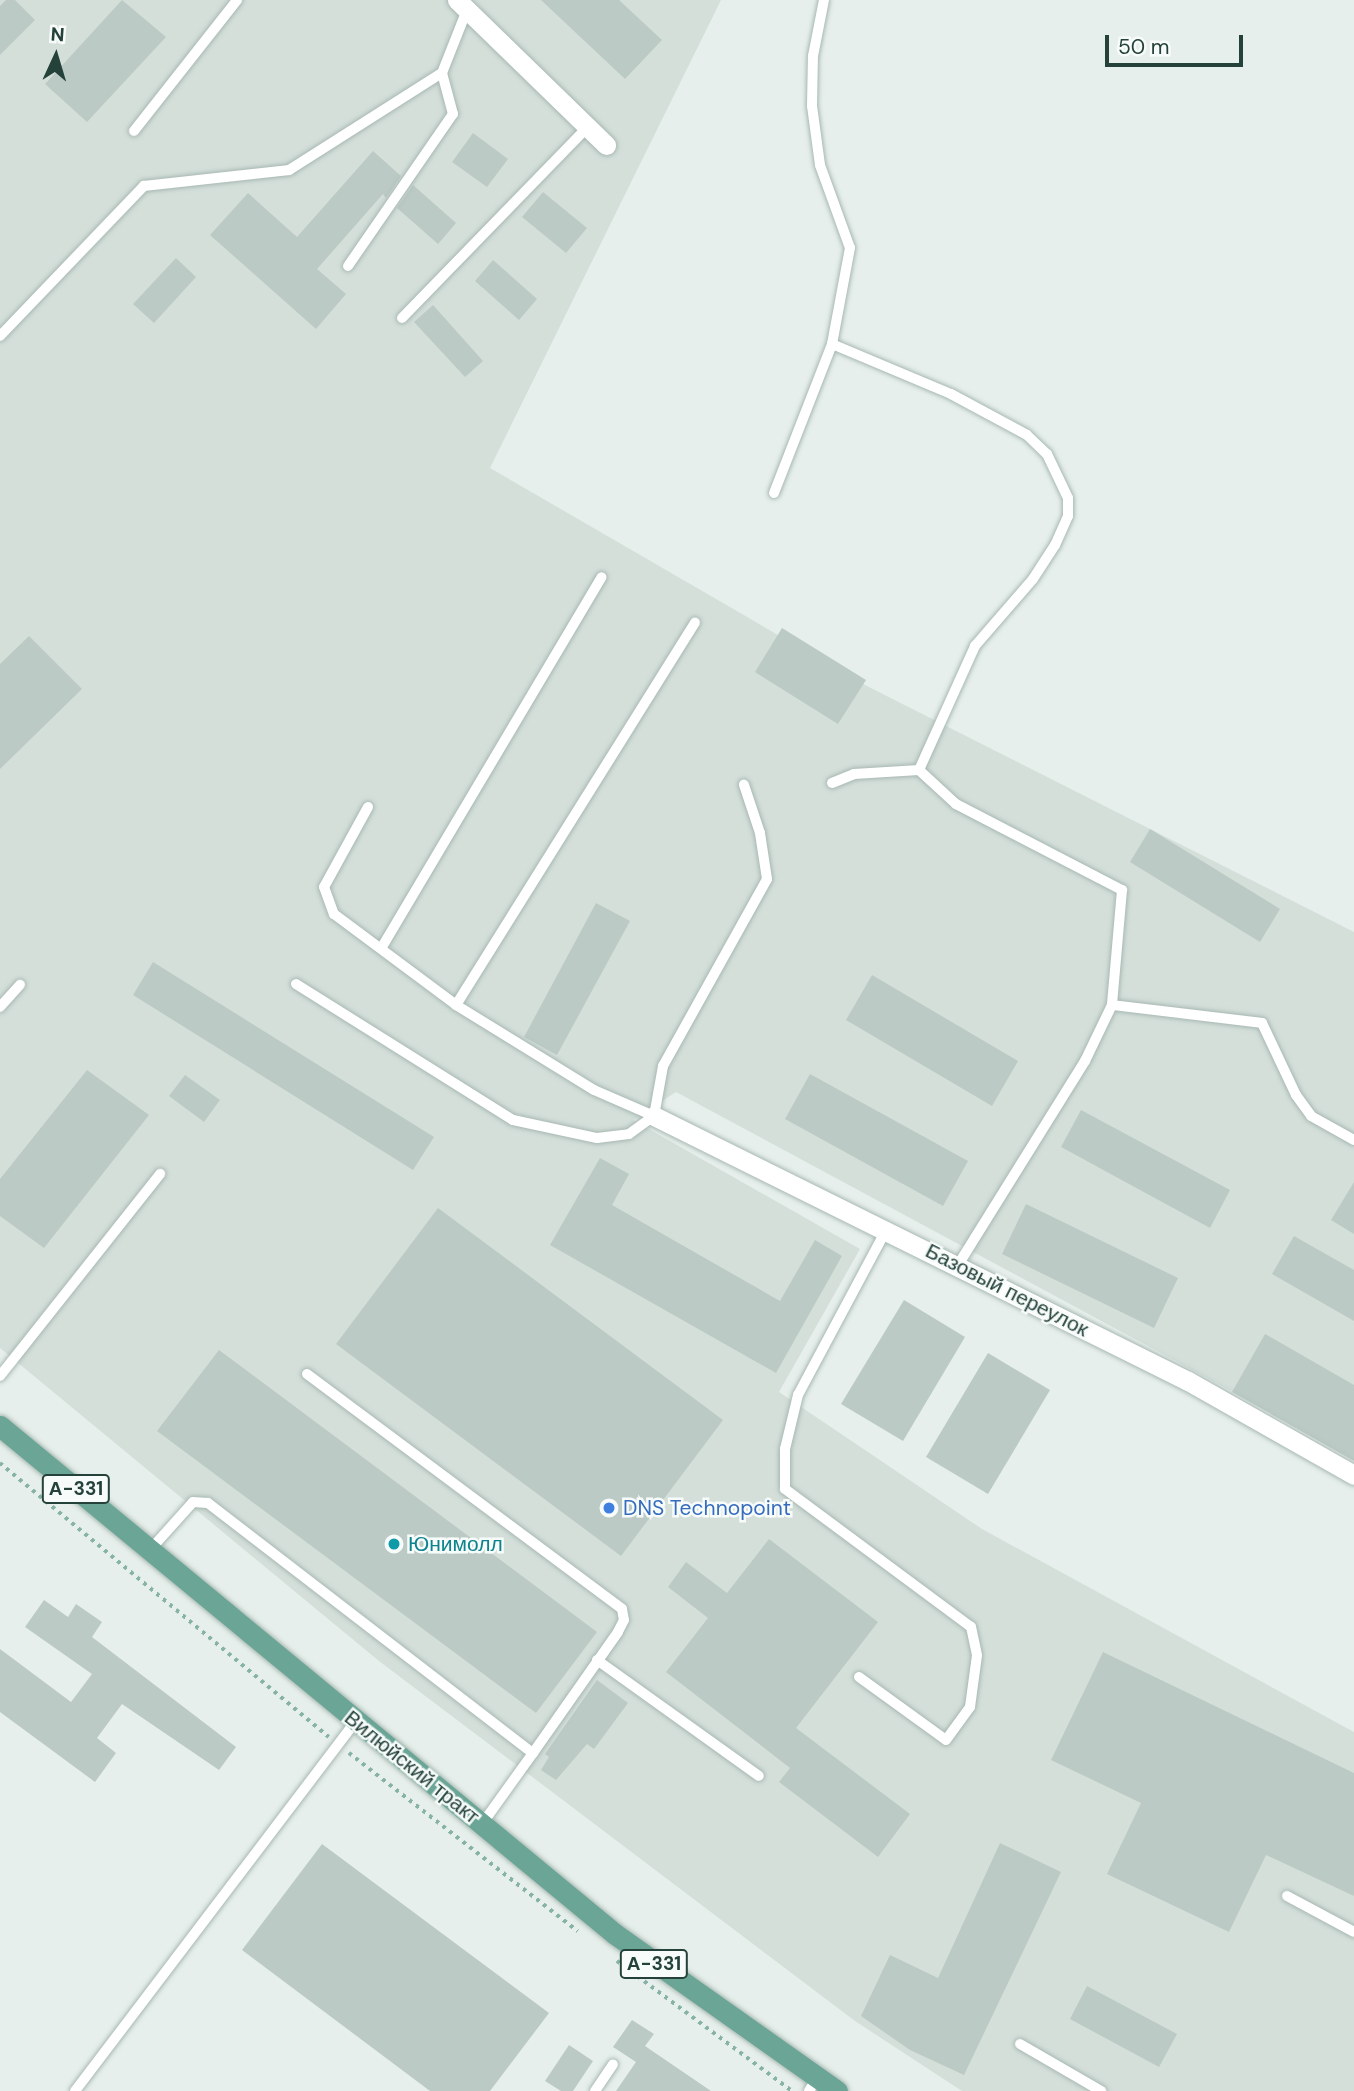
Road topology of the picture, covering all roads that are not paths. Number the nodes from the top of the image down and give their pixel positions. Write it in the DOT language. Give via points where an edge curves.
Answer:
graph roads {
  1 [pos="237,0"];
  2 [pos="824,0"];
  3 [pos="462,5"];
  4 [pos="442,73"];
  5 [pos="587,127"];
  6 [pos="134,131"];
  7 [pos="606,145"];
  8 [pos="348,265"];
  9 [pos="402,318"];
  10 [pos="0,336"];
  11 [pos="831,344"];
  12 [pos="774,493"];
  13 [pos="602,577"];
  14 [pos="695,622"];
  15 [pos="919,770"];
  16 [pos="832,783"];
  17 [pos="744,785"];
  18 [pos="368,807"];
  19 [pos="382,947"];
  20 [pos="296,984"];
  21 [pos="20,985"];
  22 [pos="456,1005"];
  23 [pos="1112,1006"];
  24 [pos="0,1007"];
  25 [pos="654,1116"];
  26 [pos="1354,1140"];
  27 [pos="160,1174"];
  28 [pos="886,1229"];
  29 [pos="958,1265"];
  30 [pos="307,1374"];
  31 [pos="0,1376"];
  32 [pos="1,1428"];
  33 [pos="1354,1475"];
  34 [pos="150,1549"];
  35 [pos="597,1660"];
  36 [pos="859,1677"];
  37 [pos="356,1721"];
  38 [pos="533,1753"];
  39 [pos="759,1776"];
  40 [pos="482,1824"];
  41 [pos="1287,1896"];
  42 [pos="1354,1932"];
  43 [pos="1020,2044"];
  44 [pos="613,2064"];
  45 [pos="813,2084"];
  46 [pos="75,2091"];
  47 [pos="596,2091"];
  48 [pos="837,2091"];
  49 [pos="1101,2091"];
  1 -- 6 [label="lane"];
  2 -- 11 [label="lane" via="813,56 812,106 820,165 850,248"];
  3 -- 4 [label="lane"];
  3 -- 5 [label="street"];
  4 -- 8 [label="lane" via="453,114"];
  4 -- 10 [label="lane" via="289,170 144,186"];
  5 -- 7 [label="street"];
  5 -- 9 [label="lane"];
  11 -- 12 [label="lane"];
  11 -- 15 [label="lane" via="951,394 1027,435 1047,454 1068,498 1068,516 1055,545 1033,579 975,646"];
  13 -- 19 [label="lane"];
  14 -- 22 [label="lane"];
  15 -- 16 [label="lane" via="853,774"];
  15 -- 23 [label="lane" via="956,804 1122,890"];
  17 -- 25 [label="lane" via="760,833 767,878 663,1066"];
  18 -- 19 [label="lane" via="324,887 334,914"];
  19 -- 22 [label="lane"];
  20 -- 25 [label="lane" via="513,1120 597,1138 629,1134"];
  21 -- 24 [label="lane"];
  22 -- 25 [label="lane" via="594,1090"];
  23 -- 26 [label="lane" via="1262,1023 1311,1116"];
  23 -- 29 [label="lane" via="1085,1061"];
  25 -- 28 [label="street, Базовый переулок"];
  27 -- 31 [label="lane"];
  28 -- 29 [label="street, Базовый переулок"];
  28 -- 36 [label="lane" via="798,1395 785,1449 785,1489 971,1627 977,1655 970,1707 946,1740"];
  29 -- 33 [label="street, Базовый переулок" via="1188,1381"];
  30 -- 35 [label="lane" via="622,1609 624,1620"];
  32 -- 34 [label="main road, Вилюйский тракт / А-331"];
  34 -- 37 [label="main road, Вилюйский тракт / А-331"];
  34 -- 38 [label="lane" via="192,1502 208,1503"];
  35 -- 38 [label="lane"];
  35 -- 39 [label="lane"];
  37 -- 40 [label="main road, Вилюйский тракт / А-331"];
  37 -- 46 [label="lane"];
  38 -- 40 [label="lane"];
  40 -- 45 [label="main road, Вилюйский тракт / А-331" via="652,1962"];
  41 -- 42 [label="lane"];
  43 -- 49 [label="lane"];
  44 -- 47 [label="lane"];
  45 -- 48 [label="main road, Вилюйский тракт / А-331"];
}
